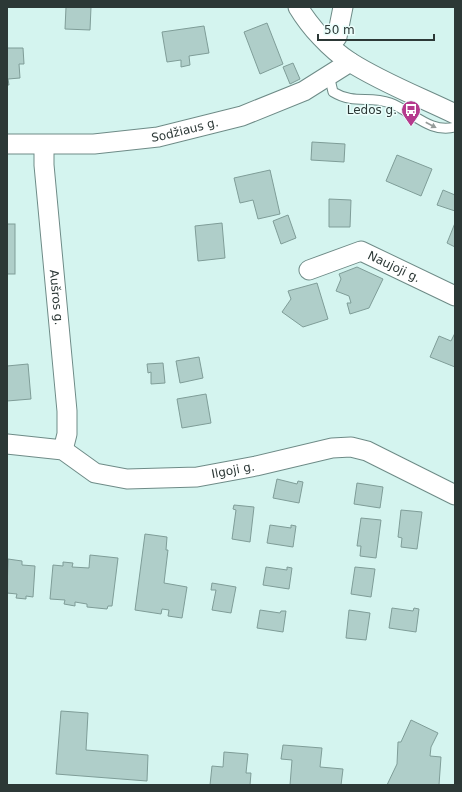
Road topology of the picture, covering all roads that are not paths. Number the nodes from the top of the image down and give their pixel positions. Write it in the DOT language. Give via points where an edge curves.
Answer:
graph roads {
  1 [pos="298,7"];
  2 [pos="343,7"];
  3 [pos="330,45"];
  4 [pos="350,62"];
  5 [pos="329,75"];
  6 [pos="455,114"];
  7 [pos="455,128"];
  8 [pos="7,144"];
  9 [pos="44,145"];
  10 [pos="309,270"];
  11 [pos="455,296"];
  12 [pos="7,444"];
  13 [pos="63,450"];
  14 [pos="455,494"];
  1 -- 3 [label="street"];
  2 -- 3 [label="street" via="337,37"];
  3 -- 4 [label="street"];
  4 -- 5 [label="street, Sodžiaus g."];
  4 -- 6 [label="street"];
  5 -- 7 [label="lane, one-way" via="333,92 343,98 391,103 436,128"];
  5 -- 9 [label="street, Sodžiaus g." via="304,91 242,116 158,137 94,144"];
  8 -- 9 [label="street, Sodžiaus g."];
  9 -- 13 [label="street, Aušros g." via="67,411 67,434"];
  10 -- 11 [label="street, Naujoji g." via="361,251"];
  12 -- 13 [label="street, Ilgoji g."];
  13 -- 14 [label="street, Ilgoji g." via="95,473 127,478 167,478 219,474 325,449 351,447 368,451"];
}
